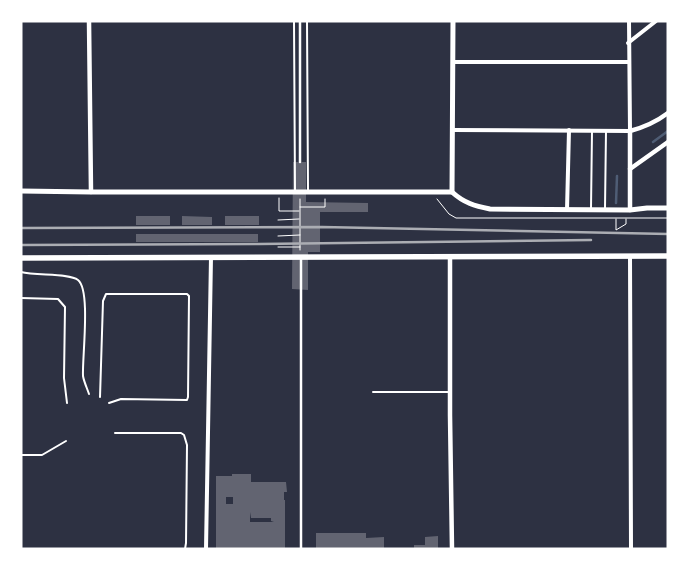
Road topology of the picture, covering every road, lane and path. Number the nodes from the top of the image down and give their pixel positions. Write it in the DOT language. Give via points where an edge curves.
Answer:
graph roads {
  1 [pos="89,21"];
  2 [pos="294,21"];
  3 [pos="300,21"];
  4 [pos="308,21"];
  5 [pos="453,21"];
  6 [pos="629,21"];
  7 [pos="656,21"];
  8 [pos="628,43"];
  9 [pos="453,62"];
  10 [pos="628,62"];
  11 [pos="668,113"];
  12 [pos="453,130"];
  13 [pos="569,130"];
  14 [pos="592,130"];
  15 [pos="606,131"];
  16 [pos="630,131"];
  17 [pos="668,142"];
  18 [pos="300,162"];
  19 [pos="630,170"];
  20 [pos="21,191"];
  21 [pos="91,192"];
  22 [pos="452,192"];
  23 [pos="280,195"];
  24 [pos="307,195"];
  25 [pos="297,196"];
  26 [pos="272,197"];
  27 [pos="434,198"];
  28 [pos="325,202"];
  29 [pos="300,207"];
  30 [pos="668,208"];
  31 [pos="567,210"];
  32 [pos="591,210"];
  33 [pos="605,210"];
  34 [pos="630,210"];
  35 [pos="300,211"];
  36 [pos="616,218"];
  37 [pos="626,218"];
  38 [pos="668,218"];
  39 [pos="278,220"];
  40 [pos="300,220"];
  41 [pos="300,235"];
  42 [pos="278,236"];
  43 [pos="278,247"];
  44 [pos="300,247"];
  45 [pos="300,255"];
  46 [pos="630,256"];
  47 [pos="668,256"];
  48 [pos="211,257"];
  49 [pos="450,257"];
  50 [pos="21,258"];
  51 [pos="21,272"];
  52 [pos="21,298"];
  53 [pos="373,392"];
  54 [pos="450,392"];
  55 [pos="89,394"];
  56 [pos="100,397"];
  57 [pos="67,403"];
  58 [pos="109,403"];
  59 [pos="115,433"];
  60 [pos="66,441"];
  61 [pos="21,455"];
  62 [pos="185,549"];
  63 [pos="206,549"];
  64 [pos="301,549"];
  65 [pos="452,549"];
  66 [pos="631,549"];
  1 -- 21 [label="street"];
  2 -- 25 [label="lane"];
  3 -- 18 [label="street"];
  4 -- 24 [label="lane"];
  5 -- 9 [label="main road"];
  6 -- 8 [label="street"];
  7 -- 8 [label="street"];
  8 -- 10 [label="street"];
  9 -- 10 [label="street"];
  9 -- 12 [label="main road"];
  10 -- 16 [label="street"];
  11 -- 16 [label="street" via="655,122"];
  12 -- 13 [label="street"];
  12 -- 22 [label="main road"];
  13 -- 14 [label="street"];
  13 -- 31 [label="street"];
  14 -- 15 [label="street"];
  14 -- 32 [label="lane"];
  15 -- 16 [label="street"];
  15 -- 33 [label="lane"];
  16 -- 19 [label="street"];
  17 -- 19 [label="street"];
  19 -- 34 [label="street"];
  20 -- 21 [label="main road"];
  21 -- 23 [label="main road"];
  22 -- 24 [label="main road"];
  22 -- 31 [label="main road" via="463,202 476,207"];
  23 -- 25 [label="main road"];
  23 -- 26 [label="path"];
  23 -- 35 [label="path" via="279,212"];
  24 -- 25 [label="main road"];
  24 -- 25 [label="path"];
  25 -- 29 [label="path"];
  27 -- 36 [label="path" via="456,218"];
  28 -- 29 [label="path" via="325,207"];
  29 -- 35 [label="path"];
  30 -- 34 [label="main road"];
  31 -- 32 [label="main road"];
  32 -- 33 [label="main road"];
  33 -- 34 [label="main road"];
  35 -- 40 [label="path"];
  36 -- 37 [label="path"];
  36 -- 37 [label="path" via="616,230 626,224"];
  37 -- 38 [label="path"];
  39 -- 40 [label="path"];
  40 -- 41 [label="path"];
  41 -- 42 [label="path"];
  41 -- 44 [label="path"];
  43 -- 44 [label="path"];
  44 -- 45 [label="path"];
  45 -- 48 [label="main road"];
  45 -- 49 [label="main road"];
  45 -- 64 [label="street"];
  46 -- 47 [label="main road"];
  46 -- 49 [label="main road"];
  46 -- 66 [label="street"];
  48 -- 50 [label="main road"];
  48 -- 63 [label="street"];
  49 -- 54 [label="street"];
  51 -- 55 [label="lane" via="68,277 82,285 85,299 83,374"];
  52 -- 57 [label="lane" via="58,299 65,307"];
  53 -- 54 [label="lane"];
  54 -- 65 [label="street"];
  56 -- 58 [label="lane" via="103,301 106,294 188,294 187,400 121,399"];
  59 -- 62 [label="lane" via="184,435 187,445"];
  60 -- 61 [label="lane" via="42,455"];
}
